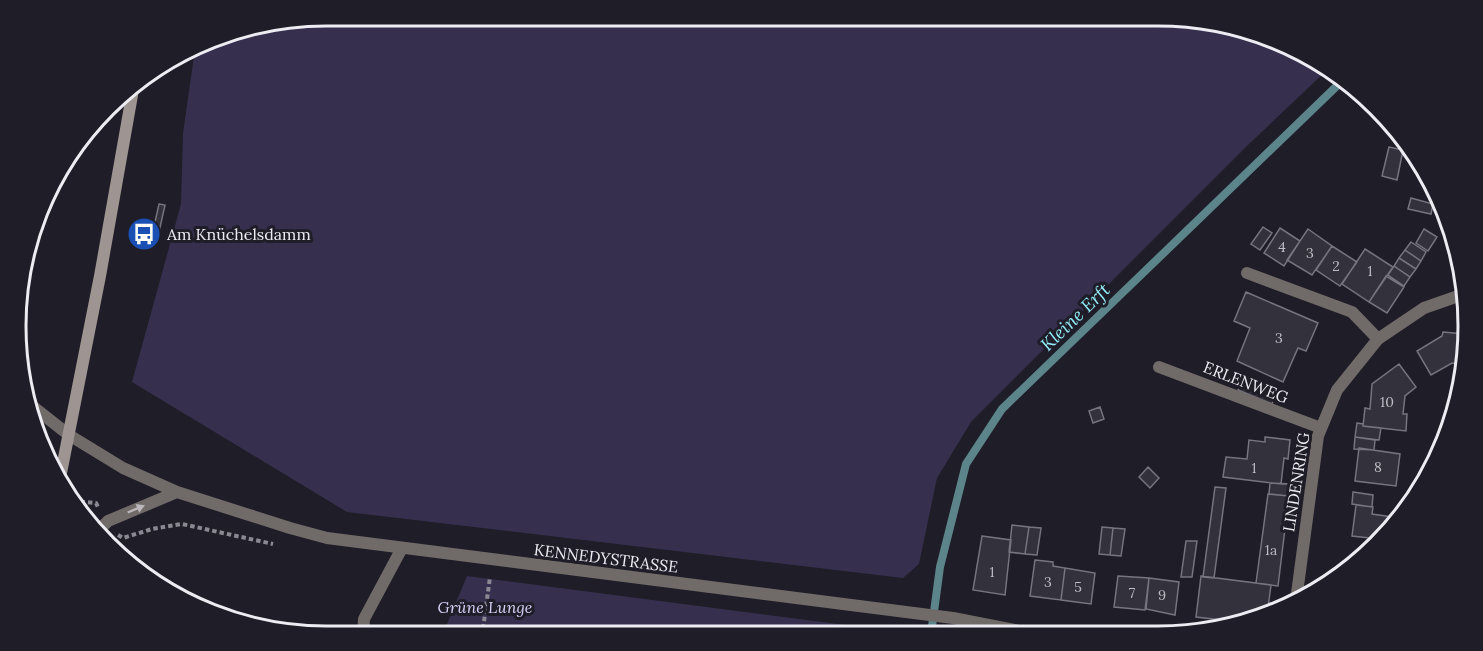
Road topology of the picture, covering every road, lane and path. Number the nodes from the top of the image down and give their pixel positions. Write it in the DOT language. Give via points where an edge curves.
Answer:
graph roads {
  1 [pos="132,97"];
  2 [pos="1247,273"];
  3 [pos="1456,297"];
  4 [pos="1378,339"];
  5 [pos="1159,367"];
  6 [pos="38,411"];
  7 [pos="1321,429"];
  8 [pos="69,435"];
  9 [pos="62,469"];
  10 [pos="177,492"];
  11 [pos="103,526"];
  12 [pos="402,548"];
  13 [pos="491,571"];
  14 [pos="1297,591"];
  15 [pos="364,626"];
  16 [pos="483,626"];
  17 [pos="994,626"];
  1 -- 8 [label="main road"];
  2 -- 4 [label="street" via="1352,312"];
  3 -- 4 [label="street, LINDENRING" via="1424,308"];
  4 -- 7 [label="street, LINDENRING" via="1337,390"];
  5 -- 7 [label="street, ERLENWEG"];
  6 -- 8 [label="street, KENNEDYSTRASSE"];
  7 -- 14 [label="street, LINDENRING"];
  8 -- 9 [label="main road"];
  8 -- 10 [label="street, KENNEDYSTRASSE" via="123,468"];
  11 -- 10 [label="street, one-way"];
  10 -- 12 [label="street, KENNEDYSTRASSE" via="327,538"];
  12 -- 15 [label="street"];
  12 -- 17 [label="street, KENNEDYSTRASSE"];
  13 -- 16 [label="path"];
}
